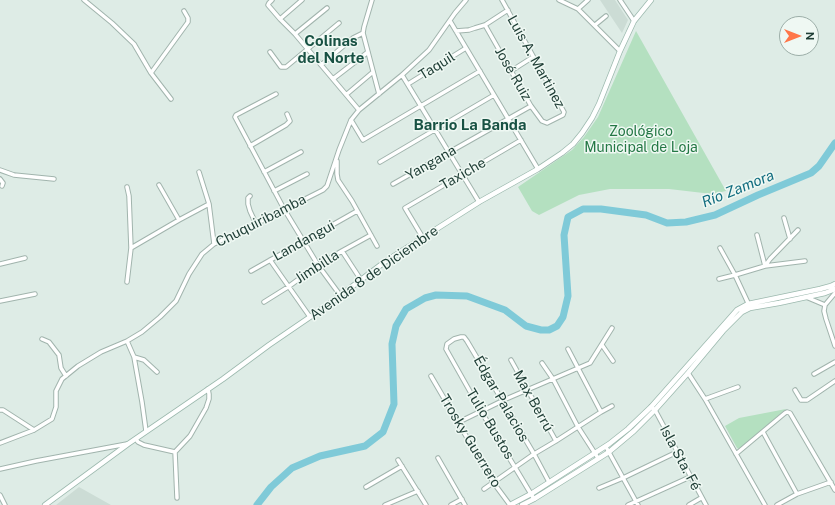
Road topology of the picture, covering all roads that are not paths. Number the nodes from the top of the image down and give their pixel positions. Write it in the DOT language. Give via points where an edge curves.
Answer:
graph roads {
  1 [pos="84,0"];
  2 [pos="302,0"];
  3 [pos="372,0"];
  4 [pos="466,0"];
  5 [pos="502,0"];
  6 [pos="559,0"];
  7 [pos="588,0"];
  8 [pos="620,0"];
  9 [pos="651,0"];
  10 [pos="270,1"];
  11 [pos="327,8"];
  12 [pos="578,9"];
  13 [pos="508,10"];
  14 [pos="184,11"];
  15 [pos="606,16"];
  16 [pos="280,19"];
  17 [pos="450,21"];
  18 [pos="634,21"];
  19 [pos="339,23"];
  20 [pos="485,24"];
  21 [pos="595,25"];
  22 [pos="456,31"];
  23 [pos="363,33"];
  24 [pos="296,34"];
  25 [pos="466,48"];
  26 [pos="308,50"];
  27 [pos="620,51"];
  28 [pos="270,52"];
  29 [pos="368,52"];
  30 [pos="533,57"];
  31 [pos="321,65"];
  32 [pos="480,71"];
  33 [pos="511,71"];
  34 [pos="373,72"];
  35 [pos="151,73"];
  36 [pos="402,74"];
  37 [pos="333,79"];
  38 [pos="408,84"];
  39 [pos="276,94"];
  40 [pos="347,94"];
  41 [pos="379,94"];
  42 [pos="494,95"];
  43 [pos="171,99"];
  44 [pos="421,106"];
  45 [pos="531,106"];
  46 [pos="359,110"];
  47 [pos="287,114"];
  48 [pos="508,119"];
  49 [pos="351,120"];
  50 [pos="544,122"];
  51 [pos="435,130"];
  52 [pos="521,140"];
  53 [pos="250,146"];
  54 [pos="301,152"];
  55 [pos="449,152"];
  56 [pos="337,156"];
  57 [pos="380,162"];
  58 [pos="538,169"];
  59 [pos="0,170"];
  60 [pos="199,172"];
  61 [pos="264,172"];
  62 [pos="307,174"];
  63 [pos="462,175"];
  64 [pos="0,179"];
  65 [pos="54,179"];
  66 [pos="393,184"];
  67 [pos="2,186"];
  68 [pos="159,186"];
  69 [pos="126,187"];
  70 [pos="274,191"];
  71 [pos="250,196"];
  72 [pos="479,202"];
  73 [pos="209,204"];
  74 [pos="284,209"];
  75 [pos="358,211"];
  76 [pos="784,218"];
  77 [pos="179,220"];
  78 [pos="256,224"];
  79 [pos="798,230"];
  80 [pos="371,235"];
  81 [pos="757,235"];
  82 [pos="422,238"];
  83 [pos="790,239"];
  84 [pos="303,242"];
  85 [pos="214,244"];
  86 [pos="377,246"];
  87 [pos="130,248"];
  88 [pos="720,248"];
  89 [pos="342,251"];
  90 [pos="25,258"];
  91 [pos="270,260"];
  92 [pos="805,260"];
  93 [pos="0,264"];
  94 [pos="318,265"];
  95 [pos="765,266"];
  96 [pos="251,271"];
  97 [pos="735,275"];
  98 [pos="719,279"];
  99 [pos="361,280"];
  100 [pos="126,282"];
  101 [pos="835,284"];
  102 [pos="288,287"];
  103 [pos="835,290"];
  104 [pos="835,293"];
  105 [pos="35,294"];
  106 [pos="340,295"];
  107 [pos="778,297"];
  108 [pos="806,297"];
  109 [pos="0,301"];
  110 [pos="264,302"];
  111 [pos="779,303"];
  112 [pos="825,305"];
  113 [pos="749,306"];
  114 [pos="310,317"];
  115 [pos="612,328"];
  116 [pos="42,339"];
  117 [pos="127,341"];
  118 [pos="602,344"];
  119 [pos="835,346"];
  120 [pos="446,349"];
  121 [pos="568,349"];
  122 [pos="134,357"];
  123 [pos="511,360"];
  124 [pos="613,361"];
  125 [pos="835,362"];
  126 [pos="542,363"];
  127 [pos="577,368"];
  128 [pos="157,372"];
  129 [pos="688,373"];
  130 [pos="814,374"];
  131 [pos="66,376"];
  132 [pos="431,376"];
  133 [pos="553,379"];
  134 [pos="835,381"];
  135 [pos="738,387"];
  136 [pos="208,390"];
  137 [pos="527,390"];
  138 [pos="795,390"];
  139 [pos="706,399"];
  140 [pos="502,401"];
  141 [pos="612,406"];
  142 [pos="653,408"];
  143 [pos="0,410"];
  144 [pos="481,411"];
  145 [pos="601,412"];
  146 [pos="459,422"];
  147 [pos="578,426"];
  148 [pos="34,430"];
  149 [pos="146,432"];
  150 [pos="763,432"];
  151 [pos="136,439"];
  152 [pos="556,441"];
  153 [pos="0,443"];
  154 [pos="128,444"];
  155 [pos="606,447"];
  156 [pos="175,452"];
  157 [pos="609,452"];
  158 [pos="676,452"];
  159 [pos="594,453"];
  160 [pos="534,454"];
  161 [pos="736,454"];
  162 [pos="438,458"];
  163 [pos="598,458"];
  164 [pos="398,460"];
  165 [pos="402,466"];
  166 [pos="516,467"];
  167 [pos="0,469"];
  168 [pos="690,477"];
  169 [pos="623,478"];
  170 [pos="493,482"];
  171 [pos="549,482"];
  172 [pos="831,482"];
  173 [pos="366,487"];
  174 [pos="598,488"];
  175 [pos="484,489"];
  176 [pos="835,490"];
  177 [pos="418,491"];
  178 [pos="797,494"];
  179 [pos="0,496"];
  180 [pos="533,496"];
  181 [pos="177,498"];
  182 [pos="701,498"];
  183 [pos="462,499"];
  184 [pos="636,501"];
  185 [pos="5,505"];
  186 [pos="45,505"];
  187 [pos="386,505"];
  188 [pos="426,505"];
  189 [pos="451,505"];
  190 [pos="465,505"];
  191 [pos="510,505"];
  192 [pos="522,505"];
  193 [pos="628,505"];
  194 [pos="638,505"];
  195 [pos="689,505"];
  196 [pos="706,505"];
  197 [pos="765,505"];
  198 [pos="777,505"];
  1 -- 35 [label="street" via="134,44"];
  2 -- 16 [label="street"];
  3 -- 23 [label="street"];
  4 -- 17 [label="street, Chuquiribamba"];
  5 -- 13 [label="street, Luis A. Martinez"];
  6 -- 12 [label="street"];
  7 -- 12 [label="street"];
  8 -- 18 [label="street"];
  9 -- 18 [label="main road, Avenida 8 de Diciembre"];
  10 -- 16 [label="street" via="268,5"];
  11 -- 24 [label="street"];
  12 -- 21 [label="street"];
  13 -- 20 [label="street"];
  13 -- 30 [label="street, Luis A. Martinez"];
  14 -- 35 [label="street" via="188,22"];
  15 -- 21 [label="street"];
  16 -- 24 [label="street"];
  17 -- 22 [label="street"];
  17 -- 36 [label="street, Chuquiribamba" via="429,50"];
  18 -- 27 [label="main road, Avenida 8 de Diciembre"];
  19 -- 26 [label="street"];
  20 -- 22 [label="street" via="469,30"];
  20 -- 33 [label="street, José Ruiz"];
  21 -- 27 [label="street"];
  22 -- 25 [label="street"];
  23 -- 29 [label="street"];
  23 -- 31 [label="street" via="353,38"];
  24 -- 26 [label="street"];
  25 -- 32 [label="street"];
  25 -- 38 [label="street, Taquil"];
  26 -- 28 [label="street" via="286,67 281,67"];
  26 -- 31 [label="street"];
  27 -- 58 [label="main road, Avenida 8 de Diciembre" via="599,104 582,134 562,153"];
  29 -- 34 [label="street"];
  29 -- 37 [label="street"];
  30 -- 33 [label="street"];
  30 -- 50 [label="street, Luis A. Martinez" via="564,112 564,115"];
  31 -- 37 [label="street"];
  32 -- 42 [label="street"];
  32 -- 44 [label="street"];
  33 -- 45 [label="street, José Ruiz"];
  34 -- 40 [label="street"];
  34 -- 41 [label="street"];
  35 -- 43 [label="street"];
  36 -- 38 [label="street"];
  36 -- 41 [label="street, Chuquiribamba"];
  37 -- 40 [label="street"];
  38 -- 44 [label="street"];
  39 -- 53 [label="street" via="235,117"];
  40 -- 46 [label="street"];
  41 -- 46 [label="street, Chuquiribamba"];
  42 -- 48 [label="street"];
  42 -- 51 [label="street"];
  44 -- 49 [label="street" via="364,140"];
  44 -- 51 [label="street"];
  45 -- 48 [label="street, Yangana"];
  45 -- 50 [label="street, José Ruiz"];
  46 -- 49 [label="street, Chuquiribamba"];
  47 -- 53 [label="street" via="290,121 286,125"];
  48 -- 52 [label="street"];
  48 -- 55 [label="street, Yangana"];
  49 -- 56 [label="street, Chuquiribamba"];
  51 -- 55 [label="street"];
  51 -- 57 [label="street"];
  52 -- 58 [label="street"];
  52 -- 63 [label="street, Taxiche"];
  53 -- 61 [label="street"];
  54 -- 61 [label="street"];
  55 -- 63 [label="street"];
  55 -- 66 [label="street, Yangana"];
  56 -- 74 [label="street, Chuquiribamba" via="327,186 323,190"];
  56 -- 75 [label="street" via="338,180"];
  58 -- 72 [label="main road, Avenida 8 de Diciembre"];
  59 -- 65 [label="street" via="14,175"];
  60 -- 73 [label="street"];
  61 -- 70 [label="street"];
  62 -- 70 [label="street"];
  63 -- 72 [label="street"];
  63 -- 82 [label="street, Taxiche" via="405,208"];
  64 -- 67 [label="street"];
  68 -- 77 [label="street"];
  69 -- 87 [label="street" via="129,196"];
  70 -- 74 [label="street"];
  71 -- 78 [label="street" via="248,204"];
  72 -- 82 [label="main road, Avenida 8 de Diciembre"];
  73 -- 77 [label="street"];
  73 -- 85 [label="street"];
  74 -- 78 [label="street, Chuquiribamba"];
  74 -- 84 [label="street"];
  75 -- 80 [label="street"];
  75 -- 84 [label="street, Landangui"];
  76 -- 83 [label="street"];
  77 -- 87 [label="street"];
  78 -- 85 [label="street, Chuquiribamba"];
  79 -- 83 [label="street"];
  80 -- 86 [label="street"];
  80 -- 89 [label="street, Jimbilla"];
  81 -- 95 [label="street"];
  82 -- 99 [label="main road, Avenida 8 de Diciembre"];
  83 -- 95 [label="street"];
  84 -- 91 [label="street, Landangui"];
  84 -- 94 [label="street"];
  85 -- 117 [label="street, Chuquiribamba" via="202,254 176,301 142,332"];
  87 -- 100 [label="street"];
  88 -- 97 [label="street"];
  89 -- 94 [label="street, Jimbilla"];
  89 -- 99 [label="street"];
  90 -- 93 [label="street"];
  91 -- 96 [label="street, Landangui"];
  91 -- 102 [label="street"];
  92 -- 95 [label="street"];
  94 -- 102 [label="street, Jimbilla"];
  94 -- 106 [label="street"];
  95 -- 97 [label="street"];
  97 -- 98 [label="street"];
  97 -- 113 [label="street"];
  99 -- 106 [label="main road, Avenida 8 de Diciembre"];
  101 -- 107 [label="main road"];
  102 -- 110 [label="street, Jimbilla"];
  102 -- 114 [label="street"];
  103 -- 108 [label="main road"];
  104 -- 112 [label="street"];
  105 -- 109 [label="street"];
  106 -- 114 [label="main road, Avenida 8 de Diciembre"];
  107 -- 111 [label="main road"];
  107 -- 113 [label="main road"];
  108 -- 111 [label="main road"];
  108 -- 112 [label="street"];
  111 -- 113 [label="main road"];
  112 -- 119 [label="street" via="824,311"];
  113 -- 129 [label="main road" via="723,331"];
  113 -- 142 [label="main road" via="737,310"];
  114 -- 136 [label="main road, Avenida 8 de Diciembre"];
  115 -- 118 [label="street"];
  116 -- 131 [label="street" via="49,342 59,356 61,368"];
  117 -- 122 [label="street"];
  117 -- 131 [label="street, Chuquiribamba" via="101,352"];
  118 -- 124 [label="street"];
  118 -- 127 [label="street" via="590,363"];
  120 -- 140 [label="street, Édgar Palacios" via="451,341 464,337"];
  120 -- 144 [label="street, Tulio Bustos"];
  121 -- 127 [label="street"];
  122 -- 128 [label="street" via="144,360"];
  122 -- 149 [label="street"];
  123 -- 137 [label="street, Max Berrú"];
  125 -- 130 [label="street"];
  126 -- 133 [label="street"];
  127 -- 133 [label="street"];
  127 -- 145 [label="street"];
  129 -- 139 [label="street"];
  129 -- 142 [label="main road"];
  131 -- 148 [label="street, Chuquiribamba" via="56,391 56,407 52,419"];
  132 -- 146 [label="street, Trosky Guerrero"];
  133 -- 137 [label="street"];
  133 -- 147 [label="street"];
  134 -- 138 [label="street" via="807,400 801,400"];
  135 -- 139 [label="street"];
  136 -- 149 [label="main road, Avenida 8 de Diciembre"];
  136 -- 156 [label="street" via="206,408 190,436"];
  137 -- 140 [label="street"];
  137 -- 152 [label="street, Max Berrú"];
  139 -- 161 [label="street"];
  140 -- 144 [label="street"];
  140 -- 160 [label="street, Édgar Palacios"];
  141 -- 145 [label="street"];
  142 -- 155 [label="main road"];
  142 -- 157 [label="main road" via="634,431"];
  142 -- 158 [label="street, Isla Sta. Fé"];
  143 -- 148 [label="street"];
  144 -- 146 [label="street"];
  144 -- 166 [label="street, Tulio Bustos"];
  145 -- 147 [label="street"];
  146 -- 170 [label="street, Trosky Guerrero"];
  147 -- 152 [label="street"];
  147 -- 159 [label="street"];
  148 -- 153 [label="street, Chuquiribamba"];
  149 -- 151 [label="main road, Avenida 8 de Diciembre"];
  150 -- 161 [label="street"];
  150 -- 172 [label="street" via="785,413 790,413"];
  150 -- 178 [label="street"];
  151 -- 154 [label="main road, Avenida 8 de Diciembre"];
  151 -- 156 [label="street" via="144,445"];
  152 -- 160 [label="street"];
  154 -- 167 [label="street"];
  154 -- 186 [label="main road, Avenida 8 de Diciembre"];
  155 -- 157 [label="street"];
  155 -- 159 [label="main road"];
  156 -- 181 [label="street"];
  157 -- 163 [label="main road"];
  157 -- 169 [label="street"];
  158 -- 168 [label="street, Isla Sta. Fé"];
  158 -- 169 [label="street"];
  159 -- 163 [label="street"];
  159 -- 171 [label="main road"];
  160 -- 166 [label="street"];
  160 -- 171 [label="street, Édgar Palacios"];
  161 -- 197 [label="street"];
  162 -- 183 [label="street"];
  163 -- 180 [label="main road"];
  164 -- 165 [label="street"];
  165 -- 173 [label="street"];
  165 -- 177 [label="street"];
  166 -- 170 [label="street"];
  166 -- 180 [label="street, Tulio Bustos"];
  168 -- 182 [label="street, Isla Sta. Fé"];
  168 -- 184 [label="street"];
  169 -- 174 [label="street"];
  169 -- 184 [label="street"];
  170 -- 175 [label="street"];
  170 -- 191 [label="street, Trosky Guerrero"];
  171 -- 180 [label="main road"];
  172 -- 176 [label="street"];
  172 -- 178 [label="street"];
  177 -- 187 [label="street"];
  177 -- 188 [label="street"];
  178 -- 198 [label="street"];
  179 -- 185 [label="street"];
  180 -- 191 [label="main road"];
  180 -- 192 [label="main road"];
  182 -- 195 [label="street"];
  182 -- 196 [label="street, Isla Sta. Fé"];
  183 -- 189 [label="street"];
  183 -- 190 [label="street"];
  184 -- 193 [label="street"];
  184 -- 194 [label="street"];
}
